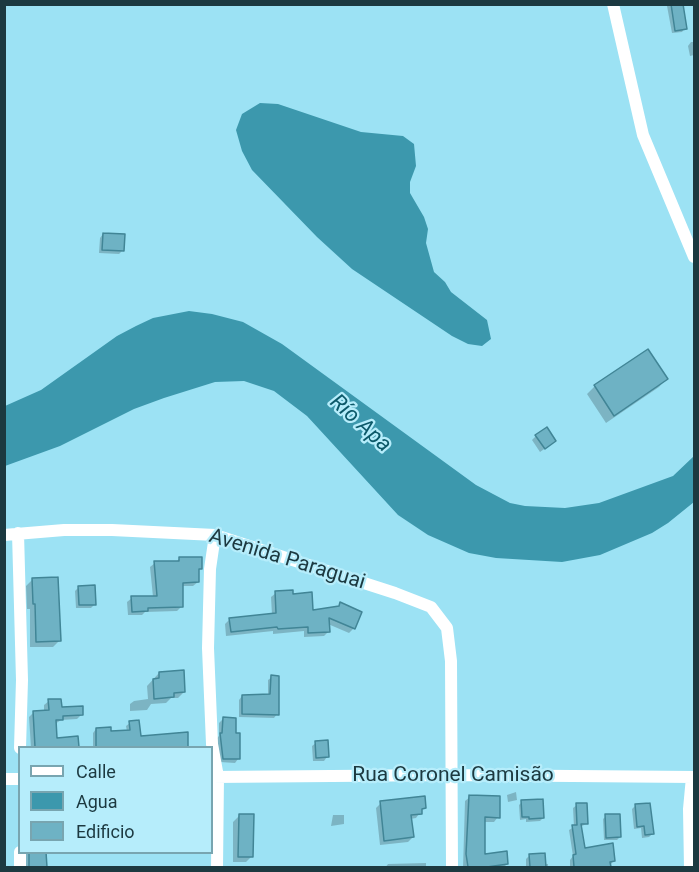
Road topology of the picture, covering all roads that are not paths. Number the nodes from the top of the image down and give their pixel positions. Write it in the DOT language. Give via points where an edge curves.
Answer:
graph roads {
  1 [pos="614,4"];
  2 [pos="694,257"];
  3 [pos="18,533"];
  4 [pos="4,535"];
  5 [pos="215,536"];
  6 [pos="20,746"];
  7 [pos="212,746"];
  8 [pos="213,755"];
  9 [pos="451,775"];
  10 [pos="215,777"];
  11 [pos="693,777"];
  12 [pos="217,867"];
  13 [pos="452,867"];
  14 [pos="690,867"];
  1 -- 2 [label="street" via="643,135"];
  3 -- 4 [label="street, Avenida Paraguai"];
  3 -- 5 [label="street, Avenida Paraguai" via="112,530"];
  3 -- 6 [label="street"];
  5 -- 7 [label="street" via="209,601"];
  5 -- 9 [label="street, Avenida Paraguai" via="431,608 447,628 452,682"];
  8 -- 10 [label="street"];
  9 -- 10 [label="street, Rua Coronel Camisão"];
  9 -- 11 [label="street, Rua Coronel Camisão"];
  9 -- 13 [label="street"];
  10 -- 12 [label="street"];
  11 -- 14 [label="street"];
}
